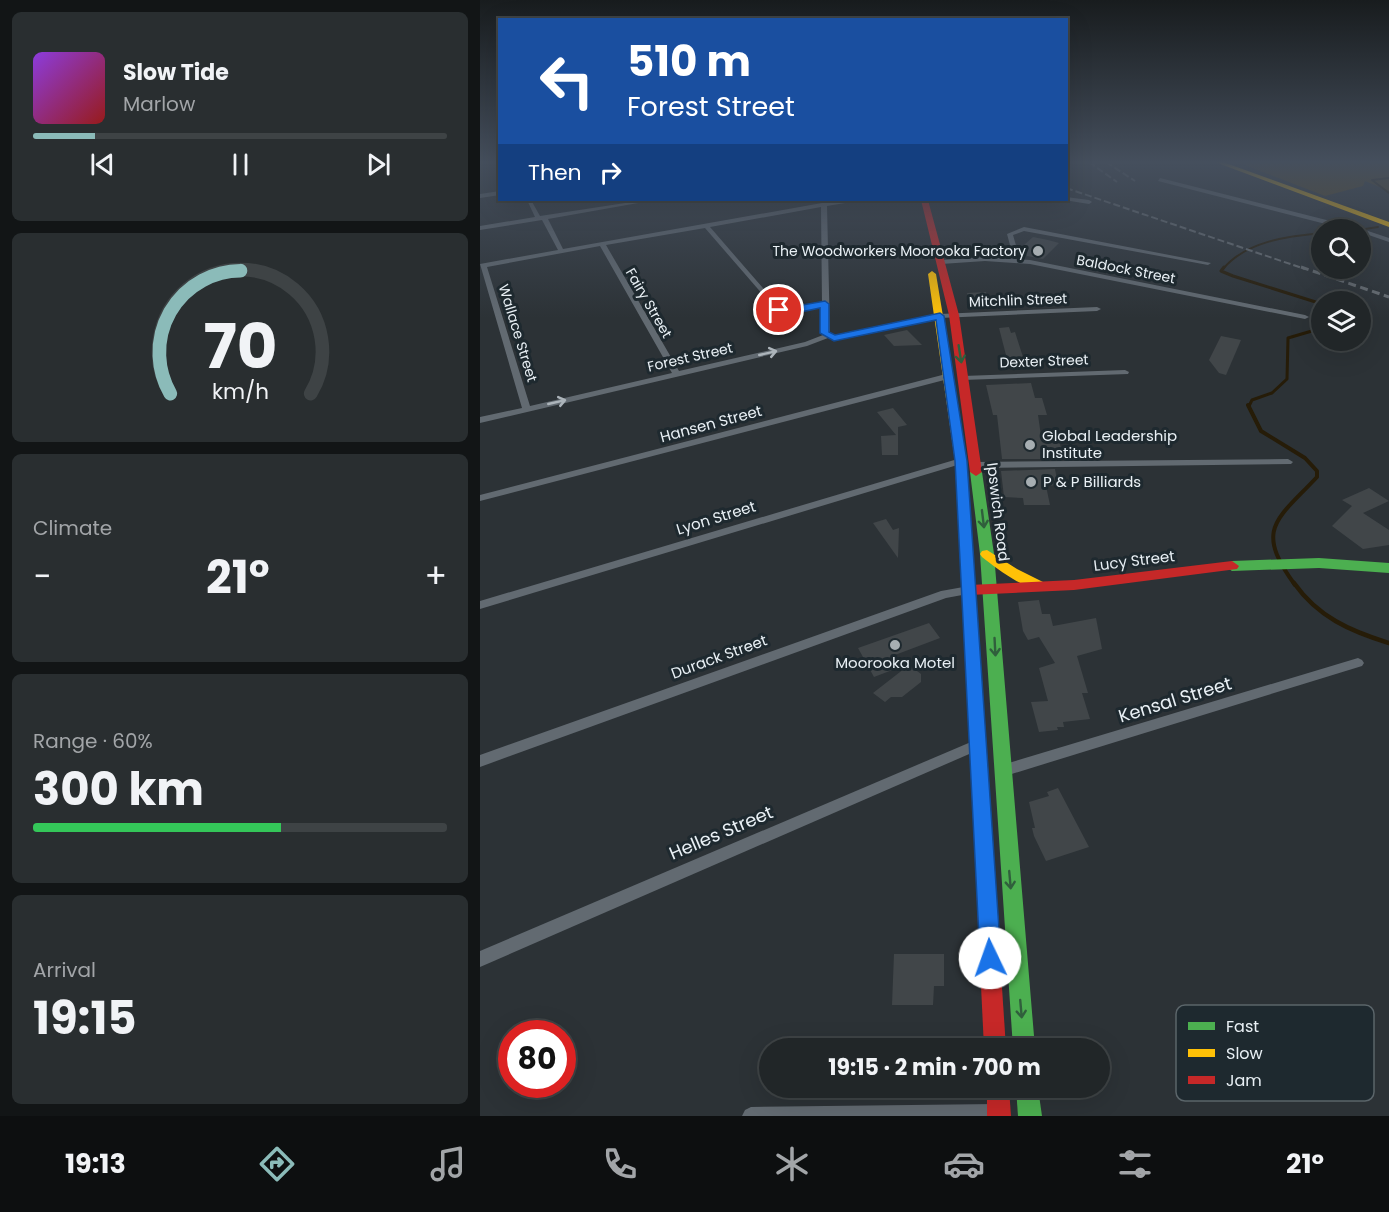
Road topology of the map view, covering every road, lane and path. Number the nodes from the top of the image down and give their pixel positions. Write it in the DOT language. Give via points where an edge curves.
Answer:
graph roads {
  1 [pos="538,214"];
  2 [pos="565,214"];
  3 [pos="775,214"];
  4 [pos="825,214"];
  5 [pos="918,214"];
  6 [pos="928,214"];
  7 [pos="1296,214"];
  8 [pos="1360,214"];
  9 [pos="541,218"];
  10 [pos="1316,219"];
  11 [pos="1389,225"];
  12 [pos="707,227"];
  13 [pos="480,228"];
  14 [pos="1371,234"];
  15 [pos="1389,240"];
  16 [pos="602,244"];
  17 [pos="561,251"];
  18 [pos="1012,260"];
  19 [pos="941,262"];
  20 [pos="1208,263"];
  21 [pos="481,265"];
  22 [pos="825,304"];
  23 [pos="1096,309"];
  24 [pos="947,315"];
  25 [pos="1305,317"];
  26 [pos="827,336"];
  27 [pos="1125,372"];
  28 [pos="676,374"];
  29 [pos="956,377"];
  30 [pos="527,409"];
  31 [pos="480,420"];
  32 [pos="961,461"];
  33 [pos="1288,462"];
  34 [pos="976,465"];
  35 [pos="480,498"];
  36 [pos="987,554"];
  37 [pos="1389,568"];
  38 [pos="1040,586"];
  39 [pos="991,589"];
  40 [pos="969,590"];
  41 [pos="480,605"];
  42 [pos="1358,663"];
  43 [pos="979,743"];
  44 [pos="480,761"];
  45 [pos="1002,771"];
  46 [pos="480,959"];
  47 [pos="994,1038"];
  48 [pos="1023,1038"];
  49 [pos="998,1098"];
  50 [pos="1028,1098"];
  51 [pos="999,1115"];
  52 [pos="752,1116"];
  53 [pos="1030,1116"];
  1 -- 9 [label="street"];
  2 -- 9 [label="street"];
  3 -- 12 [label="street"];
  4 -- 22 [label="street"];
  5 -- 24 [label="main road, Ipswich Road"];
  6 -- 19 [label="main road, Ipswich Road"];
  7 -- 10 [label="street"];
  8 -- 11 [label="main road"];
  9 -- 13 [label="street"];
  9 -- 17 [label="street"];
  12 -- 16 [label="street"];
  12 -- 22 [label="street" via="779,310 787,312"];
  14 -- 15 [label="street"];
  16 -- 17 [label="street"];
  16 -- 28 [label="street, Fairy Street"];
  17 -- 21 [label="street"];
  18 -- 19 [label="street, Baldock Street"];
  18 -- 20 [label="street" via="1010,234 1024,229"];
  18 -- 25 [label="street, Baldock Street"];
  19 -- 24 [label="main road, Ipswich Road"];
  21 -- 30 [label="street, Wallace Street"];
  22 -- 26 [label="street"];
  23 -- 24 [label="street, Mitchlin Street"];
  24 -- 26 [label="street, Forest Street" via="837,338"];
  24 -- 29 [label="main road, Ipswich Road"];
  28 -- 26 [label="street, Forest Street, one-way"];
  27 -- 29 [label="street, Dexter Street"];
  30 -- 28 [label="street, Forest Street, one-way"];
  29 -- 32 [label="main road, Ipswich Road"];
  29 -- 34 [label="main road, Ipswich Road"];
  29 -- 35 [label="street, Hansen Street"];
  30 -- 31 [label="street, Forest Street"];
  32 -- 40 [label="main road, Ipswich Road"];
  32 -- 41 [label="street, Lyon Street"];
  33 -- 34 [label="street"];
  34 -- 36 [label="main road, Ipswich Road, one-way"];
  36 -- 38 [label="main road"];
  36 -- 39 [label="main road, Ipswich Road"];
  37 -- 38 [label="main road, Lucy Street" via="1263,564"];
  38 -- 39 [label="main road, Lucy Street"];
  39 -- 40 [label="main road, Lucy Street"];
  39 -- 45 [label="main road, Ipswich Road, one-way"];
  40 -- 43 [label="main road, Ipswich Road"];
  40 -- 44 [label="street, Durack Street" via="934,598"];
  42 -- 45 [label="street, Kensal Street"];
  43 -- 46 [label="street, Helles Street"];
  43 -- 47 [label="main road, Ipswich Road"];
  45 -- 48 [label="main road, Ipswich Road, one-way"];
  49 -- 51 [label="main road"];
  50 -- 53 [label="main road"];
  51 -- 52 [label="street"];
}
